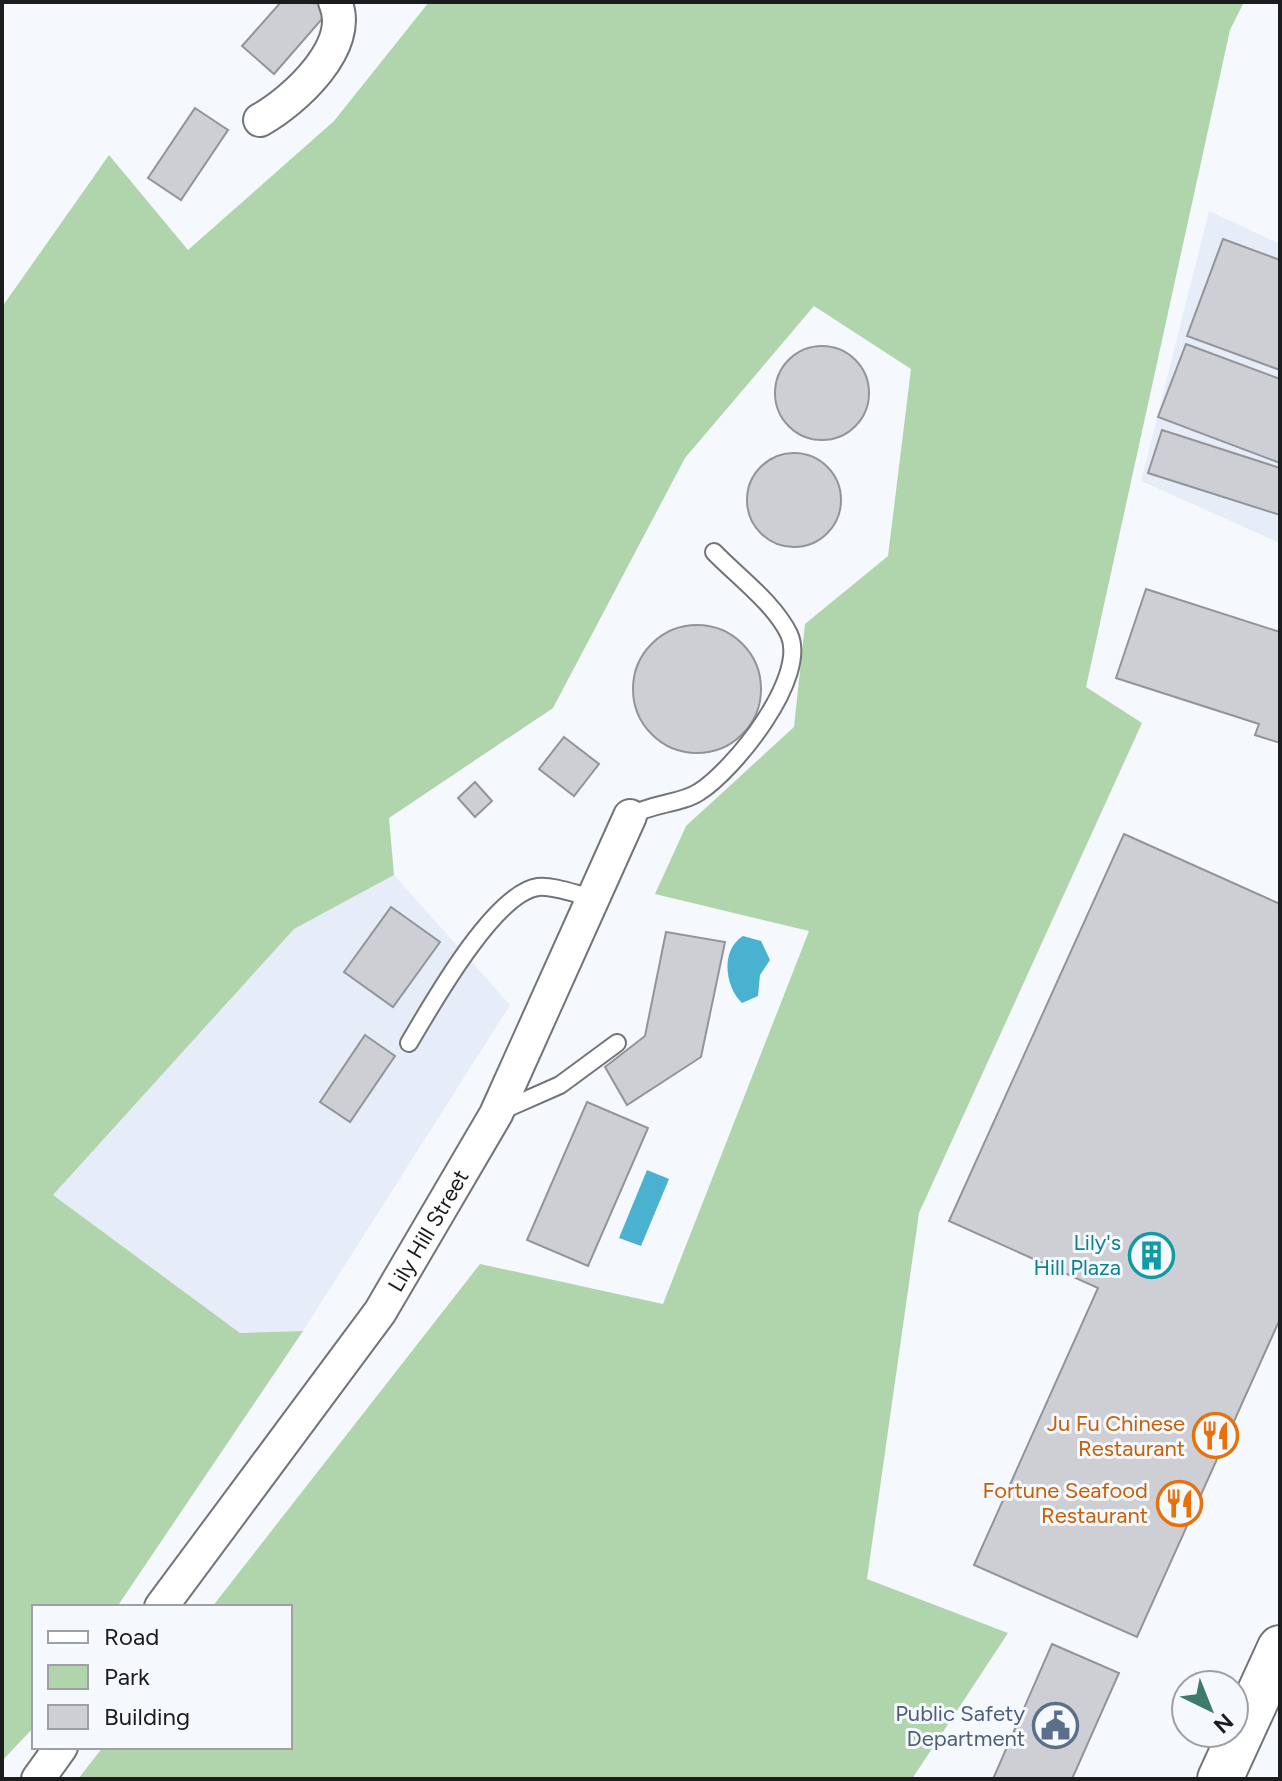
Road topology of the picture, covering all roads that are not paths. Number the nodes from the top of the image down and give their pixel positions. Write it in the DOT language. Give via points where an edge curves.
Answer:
graph roads {
  1 [pos="335,2"];
  2 [pos="260,120"];
  3 [pos="714,552"];
  4 [pos="630,816"];
  5 [pos="593,898"];
  6 [pos="409,1043"];
  7 [pos="617,1043"];
  8 [pos="496,1114"];
  9 [pos="162,1605"];
  10 [pos="1280,1648"];
  11 [pos="60,1749"];
  12 [pos="38,1779"];
  13 [pos="1220,1779"];
  1 -- 2 [label="street" via="340,12 333,42 316,77"];
  3 -- 4 [label="lane" via="789,635 792,661 769,716 729,767 697,794 648,805"];
  4 -- 5 [label="street, Lily Hill Street"];
  5 -- 6 [label="lane" via="538,887 511,901 466,951"];
  5 -- 8 [label="street, Lily Hill Street"];
  7 -- 8 [label="lane" via="560,1085"];
  8 -- 9 [label="street, Lily Hill Street" via="380,1312"];
  10 -- 13 [label="main road"];
  11 -- 12 [label="street"];
}
